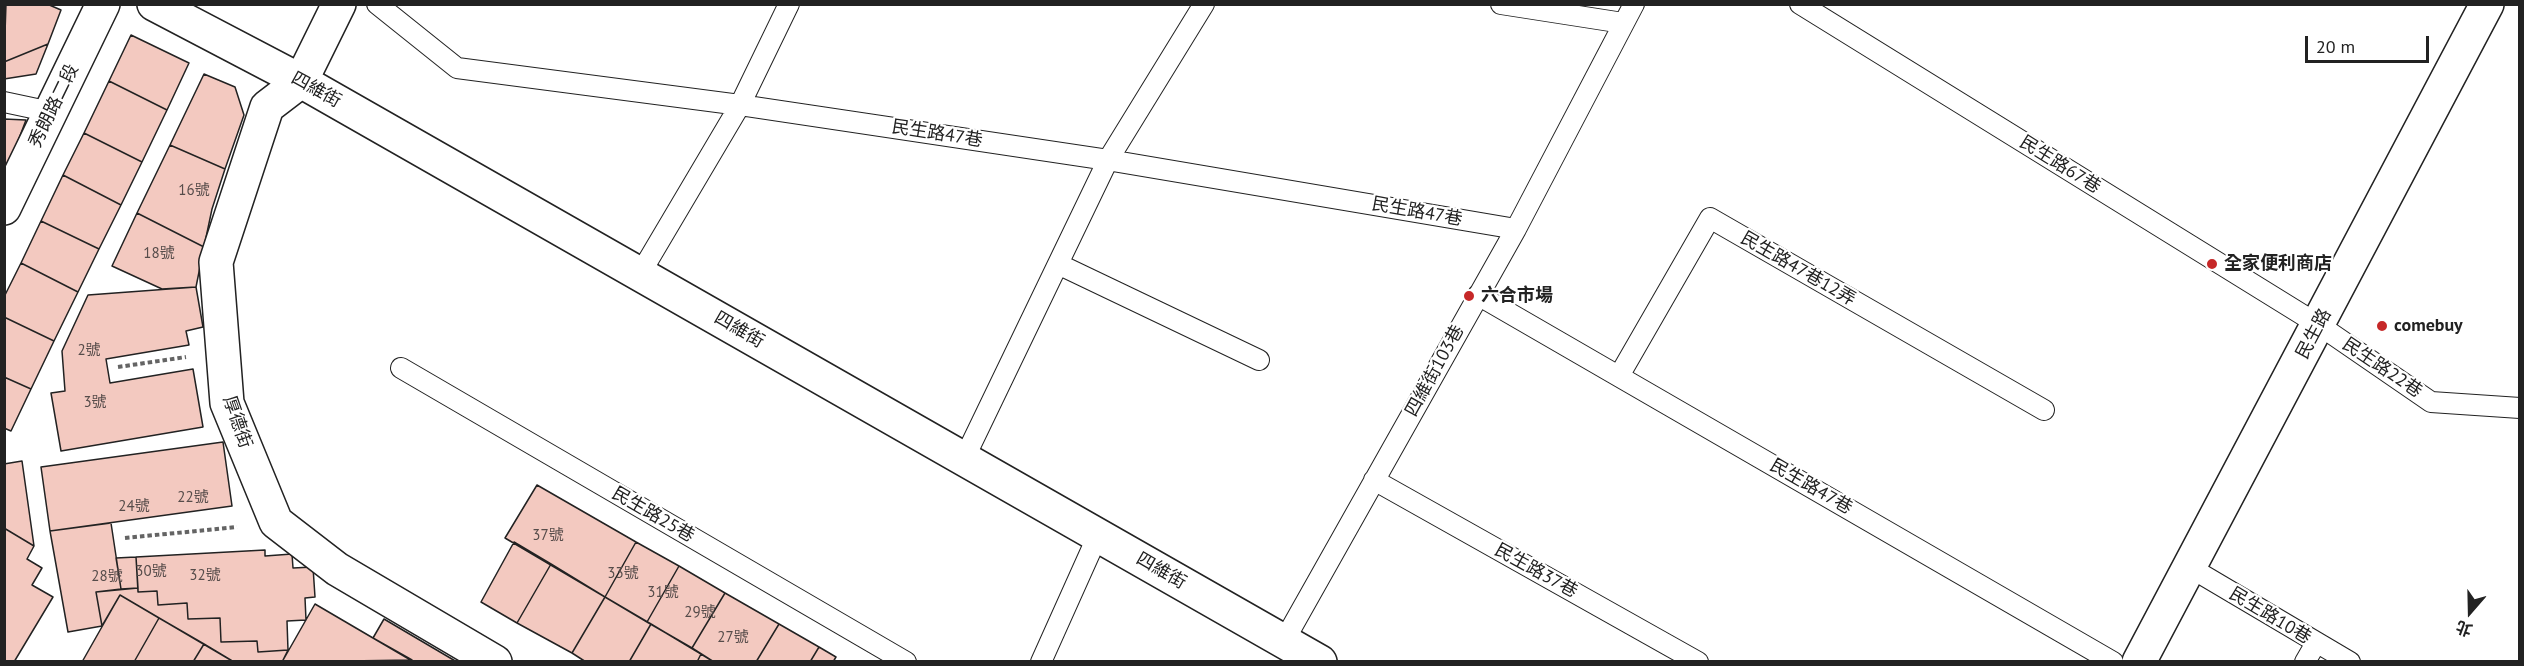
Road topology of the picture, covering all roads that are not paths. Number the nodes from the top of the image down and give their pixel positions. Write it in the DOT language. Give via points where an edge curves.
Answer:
graph roads {
  1 [pos="104,4"];
  2 [pos="154,4"];
  3 [pos="339,4"];
  4 [pos="377,4"];
  5 [pos="789,4"];
  6 [pos="1204,4"];
  7 [pos="1501,4"];
  8 [pos="1634,4"];
  9 [pos="1800,4"];
  10 [pos="2487,4"];
  11 [pos="1623,23"];
  12 [pos="301,81"];
  13 [pos="4,102"];
  14 [pos="740,105"];
  15 [pos="51,112"];
  16 [pos="1108,160"];
  17 [pos="4,208"];
  18 [pos="1516,229"];
  19 [pos="1058,264"];
  20 [pos="640,274"];
  21 [pos="1478,295"];
  22 [pos="2319,325"];
  23 [pos="1259,360"];
  24 [pos="401,368"];
  25 [pos="1619,376"];
  26 [pos="2520,408"];
  27 [pos="2044,410"];
  28 [pos="964,459"];
  29 [pos="1374,480"];
  30 [pos="1098,535"];
  31 [pos="2191,568"];
  32 [pos="1284,641"];
  33 [pos="2316,643"];
  34 [pos="495,662"];
  35 [pos="906,662"];
  36 [pos="1041,662"];
  37 [pos="1320,662"];
  38 [pos="1698,662"];
  39 [pos="2113,662"];
  40 [pos="2139,662"];
  41 [pos="2305,662"];
  42 [pos="2350,662"];
  1 -- 15 [label="street, 秀朗路二段"];
  2 -- 12 [label="street, 四維街"];
  3 -- 12 [label="street"];
  4 -- 14 [label="lane, 民生路47巷" via="457,68"];
  5 -- 14 [label="lane"];
  6 -- 16 [label="lane"];
  7 -- 11 [label="lane"];
  8 -- 11 [label="lane, 四維街103巷"];
  9 -- 22 [label="lane, 民生路67巷"];
  10 -- 22 [label="street, 民生路"];
  11 -- 18 [label="lane, 四維街103巷"];
  12 -- 20 [label="street, 四維街"];
  12 -- 34 [label="street, 厚德街" via="267,107 216,262 227,403 276,522 337,569"];
  13 -- 15 [label="lane"];
  14 -- 16 [label="lane, 民生路47巷"];
  14 -- 20 [label="lane"];
  15 -- 17 [label="street, 秀朗路二段"];
  16 -- 18 [label="lane, 民生路47巷"];
  16 -- 19 [label="lane"];
  18 -- 21 [label="lane, 四維街103巷"];
  19 -- 23 [label="lane"];
  19 -- 28 [label="lane"];
  20 -- 28 [label="street, 四維街"];
  21 -- 25 [label="lane, 民生路47巷"];
  21 -- 29 [label="lane, 四維街103巷"];
  22 -- 26 [label="lane, 民生路22巷" via="2431,402"];
  22 -- 31 [label="street, 民生路"];
  24 -- 35 [label="lane, 民生路25巷"];
  25 -- 27 [label="lane, 民生路47巷12弄" via="1710,218"];
  25 -- 39 [label="lane, 民生路47巷"];
  28 -- 30 [label="street, 四維街"];
  29 -- 32 [label="lane, 四維街103巷"];
  29 -- 38 [label="lane, 民生路37巷"];
  30 -- 32 [label="street, 四維街"];
  30 -- 36 [label="lane"];
  31 -- 33 [label="lane, 民生路10巷"];
  31 -- 40 [label="street, 民生路"];
  32 -- 37 [label="street, 四維街"];
  33 -- 41 [label="lane"];
  33 -- 42 [label="lane, 民生路10巷"];
}
